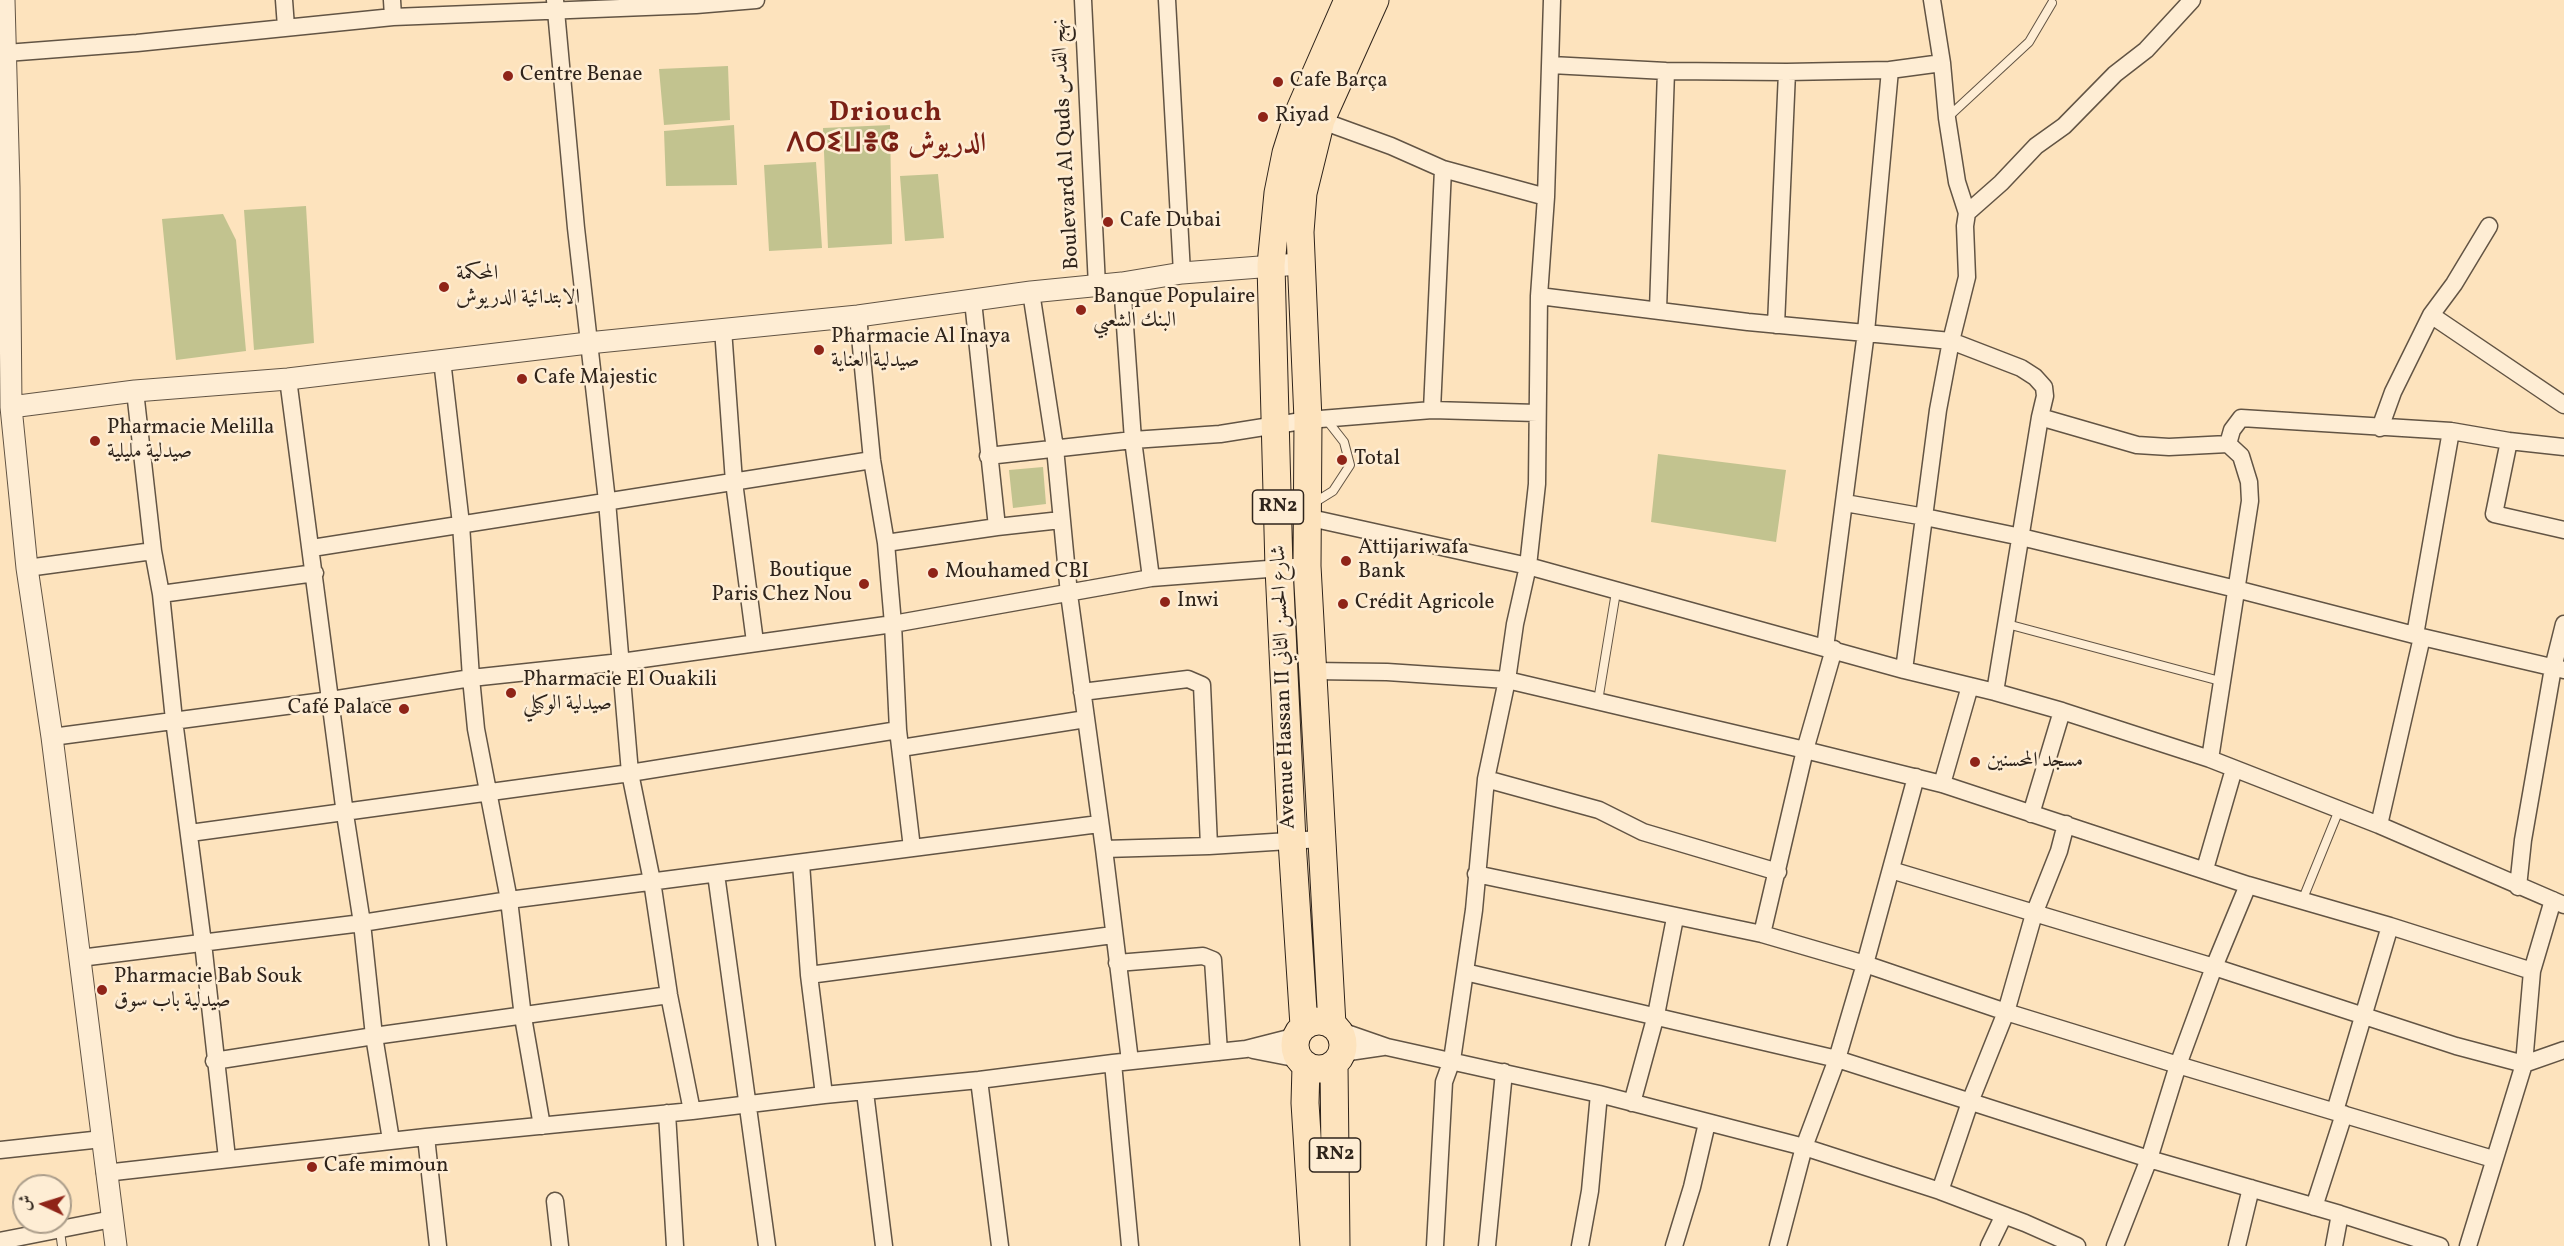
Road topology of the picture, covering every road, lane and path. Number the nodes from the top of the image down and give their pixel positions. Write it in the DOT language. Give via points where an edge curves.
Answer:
graph roads {
  1 [pos="3,0"];
  2 [pos="284,0"];
  3 [pos="392,0"];
  4 [pos="756,0"];
  5 [pos="1083,0"];
  6 [pos="1167,0"];
  7 [pos="1348,0"];
  8 [pos="1375,0"];
  9 [pos="1552,0"];
  10 [pos="1932,0"];
  11 [pos="2192,0"];
  12 [pos="696,2"];
  13 [pos="2052,3"];
  14 [pos="555,5"];
  15 [pos="393,17"];
  16 [pos="286,27"];
  17 [pos="6,53"];
  18 [pos="1942,63"];
  19 [pos="1551,65"];
  20 [pos="1890,70"];
  21 [pos="1666,71"];
  22 [pos="1787,72"];
  23 [pos="1310,116"];
  24 [pos="1947,118"];
  25 [pos="1443,169"];
  26 [pos="1546,197"];
  27 [pos="1966,213"];
  28 [pos="2489,226"];
  29 [pos="1299,264"];
  30 [pos="1271,265"];
  31 [pos="1182,273"];
  32 [pos="1122,283"];
  33 [pos="1097,286"];
  34 [pos="1031,292"];
  35 [pos="1539,296"];
  36 [pos="973,302"];
  37 [pos="1658,310"];
  38 [pos="2431,315"];
  39 [pos="858,316"];
  40 [pos="1776,325"];
  41 [pos="723,329"];
  42 [pos="1866,332"];
  43 [pos="1951,341"];
  44 [pos="588,343"];
  45 [pos="442,360"];
  46 [pos="288,378"];
  47 [pos="135,391"];
  48 [pos="2564,405"];
  49 [pos="6,407"];
  50 [pos="1432,410"];
  51 [pos="1538,413"];
  52 [pos="2040,417"];
  53 [pos="1317,420"];
  54 [pos="1276,424"];
  55 [pos="2380,428"];
  56 [pos="2451,431"];
  57 [pos="1133,440"];
  58 [pos="2509,441"];
  59 [pos="2228,444"];
  60 [pos="2564,447"];
  61 [pos="1055,448"];
  62 [pos="988,456"];
  63 [pos="872,460"];
  64 [pos="734,482"];
  65 [pos="607,501"];
  66 [pos="1845,503"];
  67 [pos="1306,512"];
  68 [pos="1925,516"];
  69 [pos="1061,520"];
  70 [pos="461,524"];
  71 [pos="997,527"];
  72 [pos="2564,530"];
  73 [pos="2021,537"];
  74 [pos="886,543"];
  75 [pos="312,548"];
  76 [pos="153,551"];
  77 [pos="1306,566"];
  78 [pos="1528,567"];
  79 [pos="27,568"];
  80 [pos="1279,568"];
  81 [pos="315,573"];
  82 [pos="1151,578"];
  83 [pos="2236,589"];
  84 [pos="1616,592"];
  85 [pos="161,594"];
  86 [pos="1069,594"];
  87 [pos="893,624"];
  88 [pos="2007,624"];
  89 [pos="2564,624"];
  90 [pos="2419,636"];
  91 [pos="755,642"];
  92 [pos="1829,649"];
  93 [pos="621,662"];
  94 [pos="2558,669"];
  95 [pos="1904,670"];
  96 [pos="1312,671"];
  97 [pos="471,678"];
  98 [pos="1507,680"];
  99 [pos="2220,681"];
  100 [pos="1970,686"];
  101 [pos="1082,692"];
  102 [pos="1995,692"];
  103 [pos="331,700"];
  104 [pos="1598,701"];
  105 [pos="2062,711"];
  106 [pos="1086,718"];
  107 [pos="174,720"];
  108 [pos="897,730"];
  109 [pos="52,738"];
  110 [pos="901,748"];
  111 [pos="1805,750"];
  112 [pos="2210,759"];
  113 [pos="2234,769"];
  114 [pos="630,773"];
  115 [pos="1916,777"];
  116 [pos="1485,779"];
  117 [pos="1942,784"];
  118 [pos="489,792"];
  119 [pos="2338,810"];
  120 [pos="345,814"];
  121 [pos="2031,814"];
  122 [pos="1099,824"];
  123 [pos="2066,824"];
  124 [pos="2379,825"];
  125 [pos="190,833"];
  126 [pos="1321,839"];
  127 [pos="1292,841"];
  128 [pos="1209,846"];
  129 [pos="912,848"];
  130 [pos="1104,849"];
  131 [pos="801,863"];
  132 [pos="1891,870"];
  133 [pos="2205,870"];
  134 [pos="1778,872"];
  135 [pos="717,874"];
  136 [pos="1476,874"];
  137 [pos="652,881"];
  138 [pos="2248,885"];
  139 [pos="2518,887"];
  140 [pos="509,900"];
  141 [pos="2302,901"];
  142 [pos="2559,903"];
  143 [pos="2034,914"];
  144 [pos="1675,918"];
  145 [pos="362,923"];
  146 [pos="2390,926"];
  147 [pos="1762,934"];
  148 [pos="1113,935"];
  149 [pos="203,943"];
  150 [pos="80,958"];
  151 [pos="1117,963"];
  152 [pos="1865,964"];
  153 [pos="2214,967"];
  154 [pos="2532,971"];
  155 [pos="1465,972"];
  156 [pos="809,975"];
  157 [pos="669,995"];
  158 [pos="2006,1012"];
  159 [pos="1656,1015"];
  160 [pos="523,1017"];
  161 [pos="2363,1017"];
  162 [pos="374,1036"];
  163 [pos="1336,1043"];
  164 [pos="1302,1047"];
  165 [pos="1387,1047"];
  166 [pos="1246,1049"];
  167 [pos="2564,1050"];
  168 [pos="1219,1052"];
  169 [pos="1837,1059"];
  170 [pos="214,1060"];
  171 [pos="1452,1060"];
  172 [pos="1121,1062"];
  173 [pos="2524,1064"];
  174 [pos="2178,1065"];
  175 [pos="1504,1072"];
  176 [pos="979,1080"];
  177 [pos="865,1092"];
  178 [pos="1599,1094"];
  179 [pos="824,1095"];
  180 [pos="1971,1102"];
  181 [pos="1632,1103"];
  182 [pos="748,1104"];
  183 [pos="692,1112"];
  184 [pos="667,1113"];
  185 [pos="2339,1113"];
  186 [pos="1707,1123"];
  187 [pos="542,1126"];
  188 [pos="426,1137"];
  189 [pos="102,1139"];
  190 [pos="391,1140"];
  191 [pos="1804,1147"];
  192 [pos="0,1150"];
  193 [pos="227,1158"];
  194 [pos="2149,1159"];
  195 [pos="2493,1159"];
  196 [pos="105,1173"];
  197 [pos="2251,1188"];
  198 [pos="1940,1191"];
  199 [pos="555,1201"];
  200 [pos="2314,1207"];
  201 [pos="2340,1214"];
  202 [pos="2004,1215"];
  203 [pos="112,1219"];
  204 [pos="61,1238"];
  205 [pos="0,1241"];
  206 [pos="116,1246"];
  207 [pos="438,1246"];
  208 [pos="560,1246"];
  209 [pos="675,1246"];
  210 [pos="766,1246"];
  211 [pos="884,1246"];
  212 [pos="1000,1246"];
  213 [pos="1130,1246"];
  214 [pos="1314,1246"];
  215 [pos="1336,1246"];
  216 [pos="1343,1246"];
  217 [pos="1435,1246"];
  218 [pos="1487,1246"];
  219 [pos="1580,1246"];
  220 [pos="1674,1246"];
  221 [pos="1778,1246"];
  222 [pos="1989,1246"];
  223 [pos="2077,1246"];
  224 [pos="2115,1246"];
  225 [pos="2237,1246"];
  226 [pos="2334,1246"];
  227 [pos="2440,1246"];
  228 [pos="2468,1246"];
  1 -- 17 [label="street"];
  2 -- 16 [label="street"];
  3 -- 15 [label="street"];
  4 -- 12 [label="street"];
  5 -- 33 [label="street, Boulevard Al Quds نهج القدس"];
  6 -- 31 [label="street"];
  7 -- 23 [label="main road, Avenue Hassan II شارع الحسن الثاني / RN2"];
  8 -- 23 [label="main road, Avenue Hassan II شارع الحسن الثاني / RN2"];
  9 -- 19 [label="street"];
  10 -- 18 [label="street"];
  11 -- 27 [label="street" via="2146,50 2115,74 2064,126 2036,146"];
  12 -- 14 [label="street"];
  13 -- 24 [label="lane" via="2029,42"];
  14 -- 15 [label="street"];
  14 -- 44 [label="street"];
  15 -- 16 [label="street"];
  16 -- 17 [label="street"];
  17 -- 49 [label="street"];
  18 -- 20 [label="street"];
  18 -- 24 [label="street"];
  19 -- 21 [label="street"];
  19 -- 26 [label="street"];
  20 -- 22 [label="street"];
  20 -- 42 [label="street"];
  21 -- 22 [label="street"];
  21 -- 37 [label="street"];
  22 -- 40 [label="street"];
  23 -- 25 [label="street"];
  23 -- 29 [label="main road, Avenue Hassan II شارع الحسن الثاني / RN2"];
  23 -- 30 [label="main road, Avenue Hassan II شارع الحسن الثاني / RN2" via="1286,153"];
  24 -- 27 [label="street"];
  25 -- 26 [label="street"];
  25 -- 50 [label="street"];
  26 -- 35 [label="street"];
  27 -- 43 [label="street" via="1967,277"];
  28 -- 38 [label="street"];
  29 -- 30 [label="street"];
  29 -- 53 [label="main road, Avenue Hassan II شارع الحسن الثاني / RN2"];
  30 -- 31 [label="street"];
  30 -- 54 [label="main road, Avenue Hassan II شارع الحسن الثاني / RN2"];
  31 -- 32 [label="street"];
  32 -- 33 [label="street"];
  32 -- 57 [label="street"];
  33 -- 34 [label="street"];
  34 -- 36 [label="street"];
  34 -- 61 [label="street"];
  35 -- 37 [label="street"];
  35 -- 51 [label="street"];
  36 -- 39 [label="street"];
  36 -- 62 [label="street"];
  37 -- 40 [label="street"];
  38 -- 48 [label="street"];
  38 -- 55 [label="street"];
  39 -- 41 [label="street"];
  39 -- 63 [label="street"];
  40 -- 42 [label="street"];
  41 -- 44 [label="street"];
  41 -- 64 [label="street"];
  42 -- 43 [label="street"];
  42 -- 66 [label="street"];
  43 -- 52 [label="street" via="2035,377 2044,387"];
  43 -- 68 [label="street"];
  44 -- 45 [label="street"];
  44 -- 65 [label="street"];
  45 -- 46 [label="street"];
  45 -- 70 [label="street"];
  46 -- 47 [label="street"];
  46 -- 75 [label="street"];
  47 -- 49 [label="street"];
  47 -- 76 [label="street"];
  49 -- 79 [label="street"];
  50 -- 51 [label="street"];
  50 -- 53 [label="street"];
  51 -- 78 [label="street"];
  52 -- 59 [label="street" via="2137,445"];
  52 -- 73 [label="street"];
  53 -- 54 [label="street"];
  53 -- 67 [label="main road, Avenue Hassan II شارع الحسن الثاني / RN2"];
  53 -- 67 [label="lane" via="1344,442 1350,465 1333,491"];
  54 -- 57 [label="street" via="1220,434"];
  54 -- 80 [label="main road, Avenue Hassan II شارع الحسن الثاني / RN2"];
  55 -- 56 [label="street"];
  55 -- 59 [label="street" via="2241,418"];
  56 -- 58 [label="street"];
  56 -- 90 [label="street"];
  57 -- 61 [label="street"];
  57 -- 82 [label="street"];
  58 -- 60 [label="street"];
  58 -- 72 [label="street" via="2494,514"];
  59 -- 83 [label="street" via="2241,456 2249,482 2250,501"];
  61 -- 62 [label="street"];
  61 -- 69 [label="street"];
  62 -- 71 [label="street"];
  63 -- 64 [label="street"];
  63 -- 74 [label="street"];
  64 -- 65 [label="street"];
  64 -- 91 [label="street"];
  65 -- 70 [label="street"];
  65 -- 93 [label="street"];
  66 -- 68 [label="street"];
  66 -- 92 [label="street"];
  67 -- 77 [label="main road, Avenue Hassan II شارع الحسن الثاني / RN2"];
  67 -- 78 [label="street"];
  68 -- 73 [label="street"];
  68 -- 95 [label="street"];
  69 -- 71 [label="street"];
  69 -- 86 [label="street"];
  70 -- 75 [label="street"];
  70 -- 97 [label="street"];
  71 -- 74 [label="street"];
  73 -- 83 [label="street"];
  73 -- 88 [label="street"];
  74 -- 87 [label="street"];
  75 -- 81 [label="street"];
  76 -- 79 [label="street"];
  76 -- 85 [label="street"];
  77 -- 80 [label="street"];
  77 -- 96 [label="main road, Avenue Hassan II شارع الحسن الثاني / RN2"];
  78 -- 84 [label="street"];
  78 -- 98 [label="street"];
  79 -- 109 [label="street"];
  80 -- 82 [label="street"];
  80 -- 127 [label="main road, Avenue Hassan II شارع الحسن الثاني / RN2"];
  81 -- 85 [label="street"];
  81 -- 103 [label="street"];
  82 -- 86 [label="street"];
  83 -- 90 [label="street"];
  83 -- 99 [label="street"];
  84 -- 92 [label="street"];
  84 -- 104 [label="lane"];
  85 -- 107 [label="street"];
  86 -- 87 [label="street"];
  86 -- 101 [label="street"];
  87 -- 91 [label="street"];
  87 -- 108 [label="street"];
  88 -- 99 [label="lane"];
  88 -- 102 [label="street"];
  89 -- 94 [label="street"];
  90 -- 94 [label="street"];
  90 -- 124 [label="street"];
  91 -- 93 [label="street"];
  92 -- 95 [label="street"];
  92 -- 111 [label="street"];
  93 -- 97 [label="street"];
  93 -- 114 [label="street"];
  94 -- 139 [label="street" via="2523,840"];
  95 -- 100 [label="street"];
  96 -- 98 [label="street"];
  96 -- 126 [label="main road, Avenue Hassan II شارع الحسن الثاني / RN2"];
  97 -- 103 [label="street"];
  97 -- 118 [label="street" via="476,729"];
  98 -- 104 [label="street"];
  98 -- 116 [label="street"];
  99 -- 112 [label="street"];
  100 -- 102 [label="street"];
  100 -- 117 [label="street"];
  101 -- 106 [label="street"];
  101 -- 128 [label="street" via="1188,679 1202,685"];
  102 -- 105 [label="street"];
  103 -- 107 [label="street"];
  103 -- 120 [label="street"];
  104 -- 111 [label="street"];
  105 -- 112 [label="street"];
  105 -- 121 [label="street"];
  106 -- 110 [label="street"];
  106 -- 122 [label="street"];
  107 -- 109 [label="street"];
  107 -- 125 [label="street"];
  108 -- 110 [label="street"];
  108 -- 114 [label="street"];
  109 -- 150 [label="street"];
  110 -- 129 [label="street"];
  111 -- 115 [label="street"];
  111 -- 134 [label="street"];
  112 -- 113 [label="street"];
  113 -- 119 [label="street"];
  113 -- 133 [label="street"];
  114 -- 118 [label="street"];
  114 -- 137 [label="street"];
  115 -- 117 [label="street"];
  115 -- 132 [label="street"];
  116 -- 134 [label="street" via="1599,810 1643,832"];
  116 -- 136 [label="street"];
  117 -- 121 [label="street"];
  118 -- 120 [label="street"];
  118 -- 140 [label="street"];
  119 -- 124 [label="street"];
  119 -- 141 [label="lane"];
  120 -- 125 [label="street"];
  120 -- 145 [label="street"];
  121 -- 123 [label="street"];
  122 -- 129 [label="street"];
  122 -- 130 [label="street"];
  123 -- 133 [label="street"];
  123 -- 143 [label="street"];
  124 -- 139 [label="street"];
  125 -- 149 [label="street"];
  126 -- 127 [label="street"];
  126 -- 163 [label="main road, Avenue Hassan II شارع الحسن الثاني / RN2"];
  127 -- 128 [label="street"];
  127 -- 164 [label="main road, Avenue Hassan II شارع الحسن الثاني / RN2"];
  128 -- 130 [label="street"];
  129 -- 131 [label="street"];
  130 -- 148 [label="street"];
  131 -- 135 [label="street"];
  131 -- 156 [label="street"];
  132 -- 143 [label="street"];
  132 -- 152 [label="street"];
  133 -- 138 [label="street"];
  134 -- 147 [label="street"];
  135 -- 137 [label="street"];
  135 -- 182 [label="street"];
  136 -- 144 [label="street"];
  136 -- 155 [label="street"];
  137 -- 140 [label="street"];
  137 -- 157 [label="street"];
  138 -- 141 [label="street"];
  138 -- 153 [label="street"];
  139 -- 142 [label="street"];
  140 -- 145 [label="street"];
  140 -- 160 [label="street"];
  141 -- 146 [label="street"];
  142 -- 154 [label="street"];
  143 -- 153 [label="street"];
  143 -- 158 [label="street"];
  144 -- 147 [label="street"];
  144 -- 159 [label="street"];
  145 -- 149 [label="street"];
  145 -- 162 [label="street"];
  146 -- 154 [label="street"];
  146 -- 161 [label="street"];
  147 -- 152 [label="street"];
  148 -- 151 [label="street"];
  148 -- 156 [label="street"];
  149 -- 150 [label="street"];
  149 -- 170 [label="street"];
  150 -- 189 [label="street"];
  151 -- 168 [label="street" via="1203,956 1213,960"];
  151 -- 172 [label="street"];
  152 -- 158 [label="street"];
  152 -- 169 [label="street"];
  153 -- 161 [label="street"];
  153 -- 174 [label="street"];
  154 -- 173 [label="street"];
  155 -- 159 [label="street"];
  155 -- 171 [label="street"];
  156 -- 179 [label="street"];
  157 -- 160 [label="street"];
  157 -- 183 [label="street"];
  158 -- 174 [label="street"];
  158 -- 180 [label="street"];
  159 -- 169 [label="street"];
  159 -- 181 [label="street"];
  160 -- 162 [label="street"];
  160 -- 187 [label="street"];
  161 -- 173 [label="street"];
  161 -- 185 [label="street"];
  162 -- 170 [label="street"];
  162 -- 190 [label="street"];
  163 -- 164 [label="main road" via="1318,1021"];
  163 -- 164 [label="main road" via="1325,1069 1315,1070"];
  163 -- 165 [label="street"];
  163 -- 165 [label="street"];
  163 -- 215 [label="main road, Avenue Hassan II شارع الحسن الثاني / RN2"];
  164 -- 166 [label="street"];
  164 -- 166 [label="street"];
  164 -- 214 [label="main road, Avenue Hassan II شارع الحسن الثاني / RN2"];
  165 -- 171 [label="street"];
  166 -- 168 [label="street"];
  167 -- 173 [label="street"];
  168 -- 172 [label="street"];
  169 -- 180 [label="street"];
  169 -- 191 [label="street"];
  170 -- 193 [label="street"];
  171 -- 175 [label="street"];
  171 -- 217 [label="street" via="1444,1082"];
  172 -- 176 [label="street"];
  172 -- 213 [label="street"];
  173 -- 195 [label="street"];
  174 -- 185 [label="street"];
  174 -- 194 [label="street"];
  175 -- 178 [label="street"];
  175 -- 218 [label="street"];
  176 -- 177 [label="street"];
  176 -- 212 [label="street"];
  177 -- 179 [label="street"];
  177 -- 211 [label="street"];
  178 -- 181 [label="street"];
  178 -- 219 [label="street" via="1590,1191"];
  179 -- 182 [label="street"];
  180 -- 194 [label="street"];
  180 -- 198 [label="street"];
  181 -- 186 [label="street"];
  182 -- 183 [label="street"];
  182 -- 210 [label="street"];
  183 -- 184 [label="street"];
  184 -- 187 [label="street"];
  184 -- 209 [label="street"];
  185 -- 195 [label="street"];
  185 -- 200 [label="street"];
  186 -- 191 [label="street"];
  186 -- 220 [label="street"];
  187 -- 188 [label="street"];
  188 -- 190 [label="street"];
  188 -- 207 [label="street"];
  189 -- 192 [label="street"];
  189 -- 196 [label="street"];
  190 -- 193 [label="street"];
  191 -- 198 [label="street"];
  191 -- 221 [label="street"];
  193 -- 196 [label="street"];
  194 -- 197 [label="street"];
  194 -- 224 [label="street"];
  195 -- 228 [label="street"];
  196 -- 203 [label="street"];
  197 -- 200 [label="street"];
  197 -- 225 [label="street"];
  198 -- 202 [label="street"];
  199 -- 208 [label="street"];
  200 -- 201 [label="street"];
  201 -- 226 [label="street"];
  201 -- 227 [label="street"];
  202 -- 222 [label="street"];
  202 -- 223 [label="street"];
  203 -- 204 [label="street"];
  203 -- 206 [label="street"];
  204 -- 205 [label="street"];
  215 -- 216 [label="street"];
}
